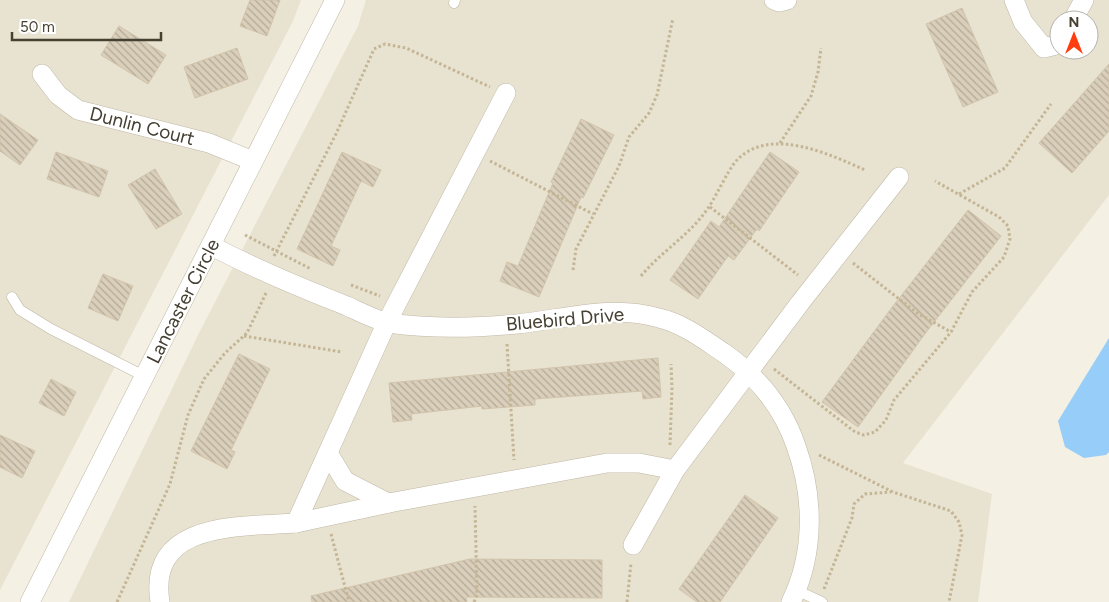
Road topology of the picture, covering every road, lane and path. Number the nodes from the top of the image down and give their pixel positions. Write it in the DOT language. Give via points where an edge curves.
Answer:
graph roads {
  1 [pos="335,0"];
  2 [pos="774,0"];
  3 [pos="787,0"];
  4 [pos="1014,0"];
  5 [pos="673,18"];
  6 [pos="1049,47"];
  7 [pos="821,48"];
  8 [pos="42,74"];
  9 [pos="476,81"];
  10 [pos="506,93"];
  11 [pos="1051,104"];
  12 [pos="780,143"];
  13 [pos="474,152"];
  14 [pos="253,161"];
  15 [pos="865,170"];
  16 [pos="899,177"];
  17 [pos="935,181"];
  18 [pos="959,194"];
  19 [pos="710,207"];
  20 [pos="594,215"];
  21 [pos="245,234"];
  22 [pos="212,246"];
  23 [pos="276,252"];
  24 [pos="840,253"];
  25 [pos="273,259"];
  26 [pos="573,270"];
  27 [pos="318,272"];
  28 [pos="641,276"];
  29 [pos="343,282"];
  30 [pos="813,286"];
  31 [pos="266,293"];
  32 [pos="12,297"];
  33 [pos="388,300"];
  34 [pos="387,322"];
  35 [pos="951,332"];
  36 [pos="244,336"];
  37 [pos="342,352"];
  38 [pos="508,356"];
  39 [pos="670,364"];
  40 [pos="771,367"];
  41 [pos="748,372"];
  42 [pos="144,376"];
  43 [pos="795,443"];
  44 [pos="328,453"];
  45 [pos="672,469"];
  46 [pos="515,481"];
  47 [pos="475,487"];
  48 [pos="893,492"];
  49 [pos="388,503"];
  50 [pos="326,517"];
  51 [pos="296,523"];
  52 [pos="633,546"];
  53 [pos="824,589"];
  54 [pos="793,596"];
  55 [pos="30,602"];
  56 [pos="117,602"];
  57 [pos="160,602"];
  58 [pos="349,602"];
  59 [pos="474,602"];
  60 [pos="627,602"];
  61 [pos="822,602"];
  62 [pos="949,602"];
  1 -- 14 [label="street, Lancaster Circle"];
  2 -- 3 [label="street"];
  4 -- 6 [label="street" via="1023,22 1044,48"];
  5 -- 20 [label="path" via="657,95 650,112 629,137 619,166"];
  7 -- 12 [label="path" via="812,96"];
  8 -- 14 [label="street, Dunlin Court" via="58,95 78,110 209,143"];
  9 -- 23 [label="path" via="406,48 385,44 374,49 336,134"];
  10 -- 13 [label="street"];
  11 -- 18 [label="path" via="1005,168"];
  12 -- 15 [label="path" via="831,155"];
  12 -- 19 [label="path" via="756,146 737,160"];
  13 -- 20 [label="path"];
  13 -- 34 [label="street"];
  14 -- 22 [label="street, Lancaster Circle"];
  16 -- 24 [label="street"];
  17 -- 18 [label="path"];
  18 -- 35 [label="path" via="999,217 1008,226 1010,239 1004,257 972,292"];
  19 -- 28 [label="path" via="692,228 654,259"];
  19 -- 30 [label="path"];
  20 -- 26 [label="path" via="576,249"];
  21 -- 23 [label="path"];
  22 -- 34 [label="street, Bluebird Drive" via="252,267"];
  22 -- 42 [label="street, Lancaster Circle"];
  23 -- 25 [label="path"];
  23 -- 27 [label="path"];
  24 -- 30 [label="street"];
  24 -- 35 [label="path" via="916,313"];
  29 -- 33 [label="path"];
  30 -- 41 [label="street"];
  31 -- 36 [label="path"];
  32 -- 42 [label="lane" via="20,310 51,329"];
  34 -- 41 [label="street, Bluebird Drive" via="454,327 518,324 609,311 638,313 686,328"];
  34 -- 44 [label="street"];
  35 -- 40 [label="path" via="894,400 886,420 875,432 864,435 836,420"];
  36 -- 37 [label="path"];
  36 -- 56 [label="path" via="204,379 188,414 170,484"];
  38 -- 46 [label="path"];
  39 -- 45 [label="path"];
  41 -- 43 [label="street, Bluebird Drive" via="775,404"];
  41 -- 45 [label="street"];
  42 -- 55 [label="street, Lancaster Circle"];
  43 -- 48 [label="path"];
  43 -- 54 [label="street, Bluebird Drive" via="809,500 809,531 802,570"];
  44 -- 49 [label="street" via="345,481"];
  44 -- 51 [label="street"];
  45 -- 46 [label="street" via="639,463 607,463"];
  45 -- 52 [label="street"];
  46 -- 47 [label="street"];
  47 -- 49 [label="street"];
  47 -- 59 [label="path" via="477,594"];
  48 -- 53 [label="path" via="865,494 854,504 852,518"];
  48 -- 62 [label="path" via="951,511 959,522 962,534"];
  49 -- 50 [label="street"];
  50 -- 51 [label="street"];
  50 -- 58 [label="path"];
  51 -- 57 [label="street" via="213,529 179,544 164,562 160,575"];
  52 -- 60 [label="path"];
  54 -- 61 [label="lane"];
}
